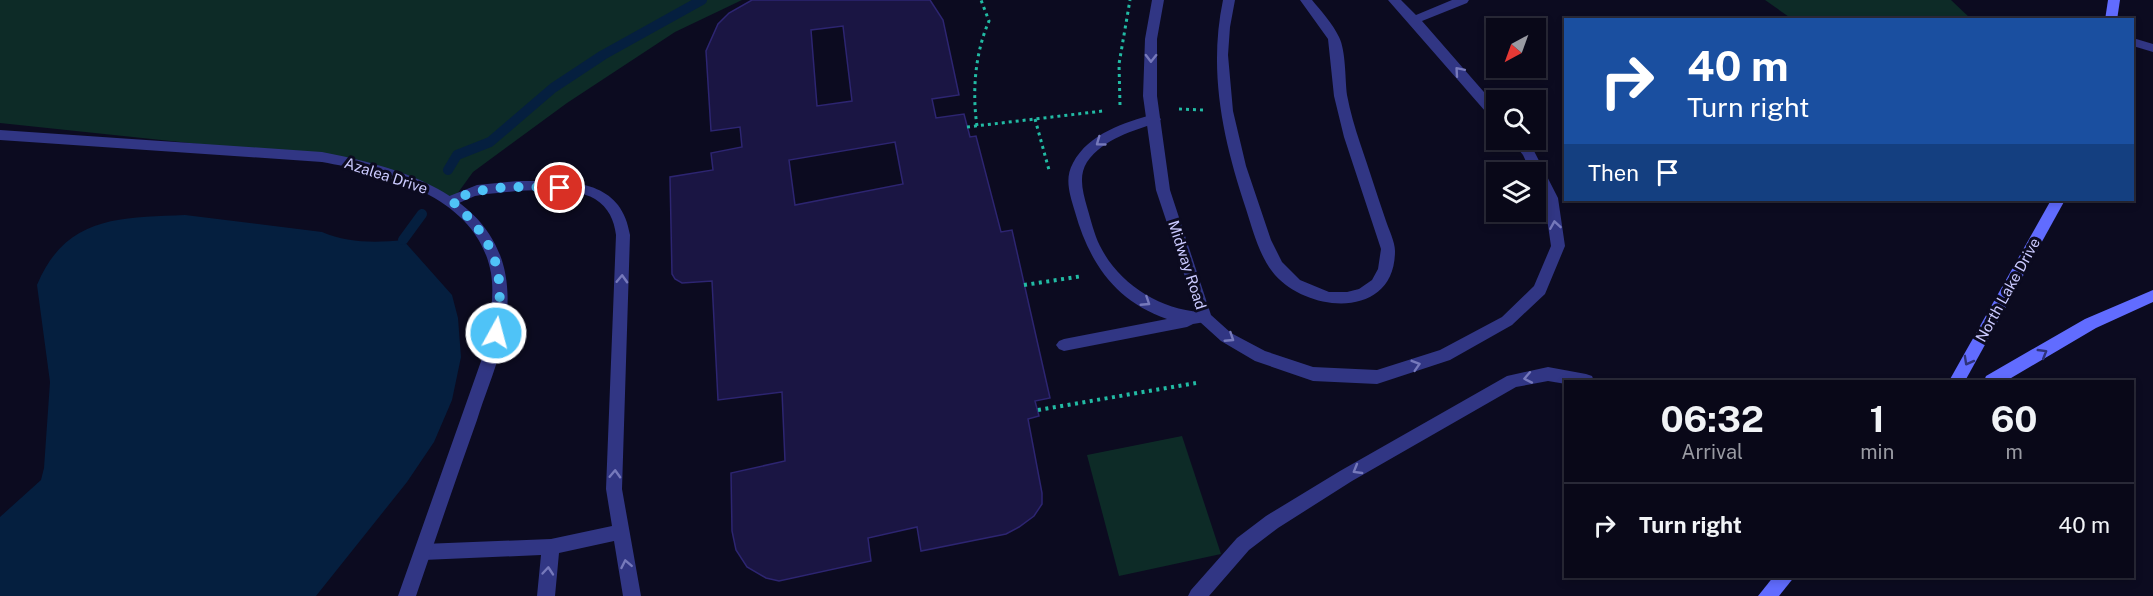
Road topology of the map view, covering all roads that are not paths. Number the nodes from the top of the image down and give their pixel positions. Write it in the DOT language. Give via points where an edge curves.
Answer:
graph roads {
  1 [pos="1158,0"];
  2 [pos="1229,0"];
  3 [pos="1306,0"];
  4 [pos="1394,0"];
  5 [pos="1463,0"];
  6 [pos="2114,0"];
  7 [pos="2111,18"];
  8 [pos="1414,20"];
  9 [pos="2134,42"];
  10 [pos="2153,48"];
  11 [pos="1486,103"];
  12 [pos="1154,119"];
  13 [pos="0,135"];
  14 [pos="1526,150"];
  15 [pos="452,201"];
  16 [pos="2057,201"];
  17 [pos="2152,298"];
  18 [pos="1202,318"];
  19 [pos="1064,345"];
  20 [pos="1581,380"];
  21 [pos="1958,380"];
  22 [pos="1994,380"];
  23 [pos="620,532"];
  24 [pos="551,546"];
  25 [pos="423,552"];
  26 [pos="1784,578"];
  27 [pos="407,596"];
  28 [pos="546,596"];
  29 [pos="632,596"];
  30 [pos="1197,596"];
  31 [pos="1767,596"];
  1 -- 12 [label="street, Midway Road, one-way" via="1151,39 1150,96"];
  2 -- 3 [label="street" via="1223,34 1227,110 1236,155 1263,239 1289,280 1307,292 1342,299 1370,290 1382,280 1388,249 1351,137 1334,38"];
  4 -- 8 [label="street"];
  5 -- 8 [label="street"];
  6 -- 7 [label="main road"];
  11 -- 8 [label="street, one-way"];
  9 -- 10 [label="street"];
  12 -- 18 [label="street, Midway Road" via="1163,190"];
  12 -- 18 [label="street, one-way" via="1111,134 1094,145 1075,171 1074,186 1093,247 1103,264 1158,310"];
  13 -- 15 [label="street, Azalea Drive" via="322,157 376,169"];
  18 -- 14 [label="street, Midway Road, one-way" via="1226,337 1313,374 1377,377 1445,355 1508,321 1540,290 1558,246 1551,198"];
  23 -- 15 [label="street, one-way" via="614,489 623,235 617,212 603,198 581,188 487,188"];
  15 -- 25 [label="street, Azalea Drive" via="474,221 488,242 500,289 499,315 493,350"];
  16 -- 21 [label="main road, North Lake Drive, one-way"];
  22 -- 17 [label="main road, one-way" via="2103,316"];
  18 -- 19 [label="street"];
  20 -- 30 [label="street, one-way" via="1548,374 1513,381 1463,409 1272,522 1244,544"];
  23 -- 24 [label="street"];
  29 -- 23 [label="street, one-way"];
  24 -- 25 [label="street"];
  28 -- 24 [label="street, one-way"];
  25 -- 27 [label="street, Azalea Drive"];
  26 -- 31 [label="main road"];
}
